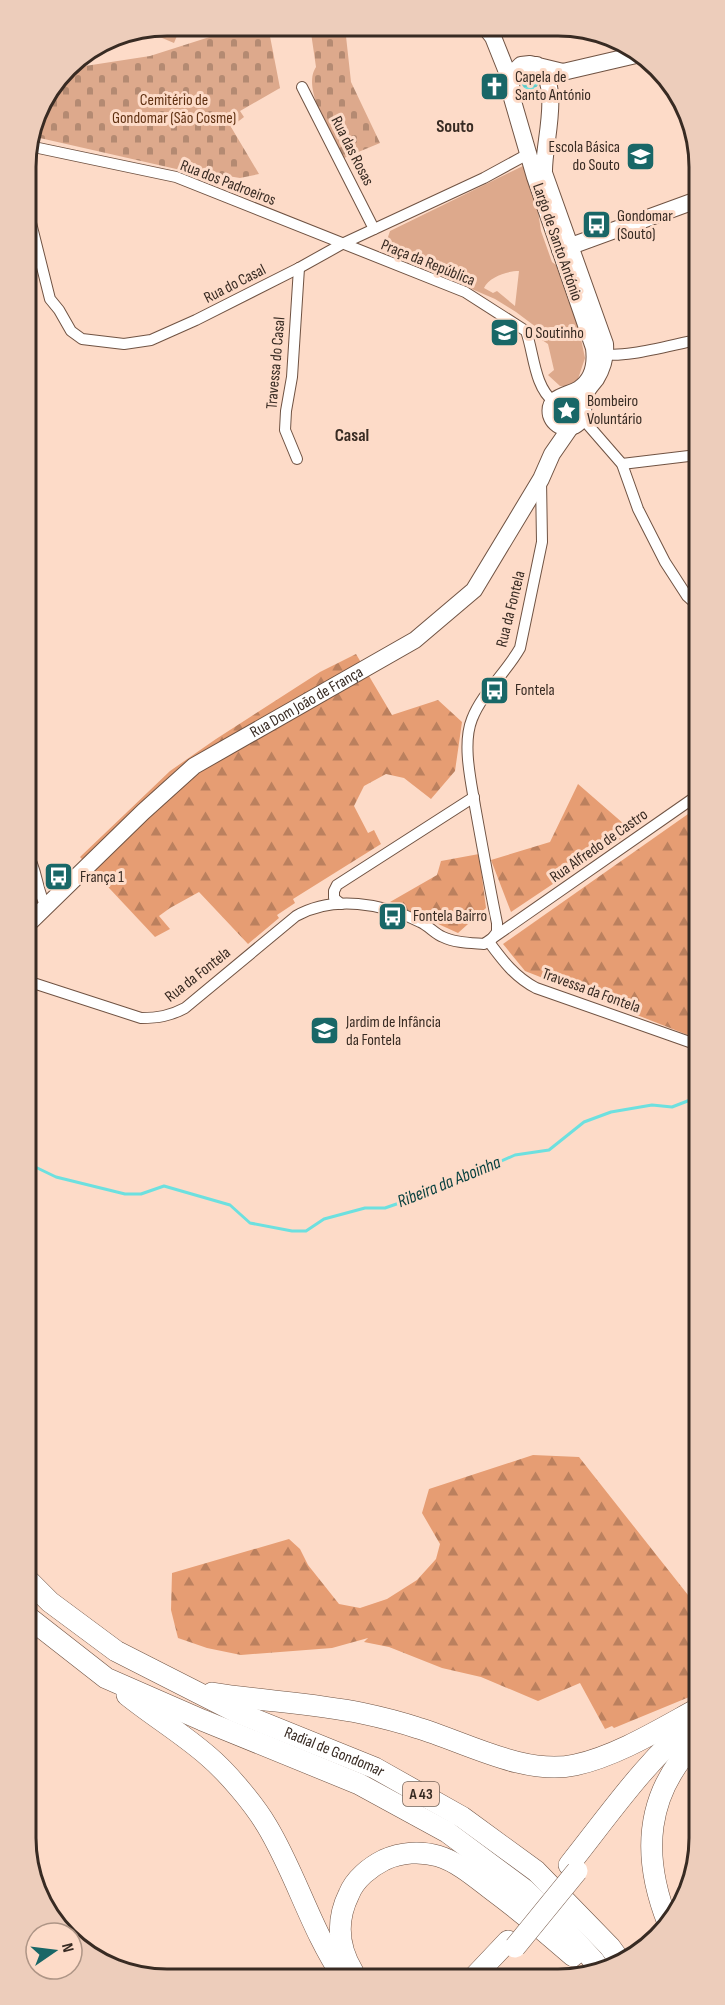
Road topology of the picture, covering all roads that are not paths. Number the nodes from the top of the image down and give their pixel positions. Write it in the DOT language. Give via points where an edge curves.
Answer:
graph roads {
  1 [pos="492,36"];
  2 [pos="494,36"];
  3 [pos="629,57"];
  4 [pos="533,64"];
  5 [pos="511,82"];
  6 [pos="302,87"];
  7 [pos="38,148"];
  8 [pos="528,154"];
  9 [pos="689,203"];
  10 [pos="374,229"];
  11 [pos="36,244"];
  12 [pos="342,244"];
  13 [pos="565,248"];
  14 [pos="299,268"];
  15 [pos="689,342"];
  16 [pos="600,352"];
  17 [pos="559,398"];
  18 [pos="572,418"];
  19 [pos="689,456"];
  20 [pos="297,459"];
  21 [pos="622,464"];
  22 [pos="541,479"];
  23 [pos="689,598"];
  24 [pos="474,797"];
  25 [pos="689,801"];
  26 [pos="36,873"];
  27 [pos="341,904"];
  28 [pos="46,906"];
  29 [pos="494,909"];
  30 [pos="36,916"];
  31 [pos="518,921"];
  32 [pos="489,942"];
  33 [pos="36,984"];
  34 [pos="689,1042"];
  35 [pos="36,1588"];
  36 [pos="36,1623"];
  37 [pos="106,1678"];
  38 [pos="186,1688"];
  39 [pos="689,1714"];
  40 [pos="689,1727"];
  41 [pos="689,1739"];
  42 [pos="689,1749"];
  43 [pos="573,1868"];
  44 [pos="665,1914"];
  45 [pos="511,1944"];
  46 [pos="616,1955"];
  47 [pos="595,1964"];
  48 [pos="584,1966"];
  49 [pos="338,1969"];
  50 [pos="352,1969"];
  51 [pos="483,1969"];
  52 [pos="496,1969"];
  1 -- 5 [label="main road, Largo de Santo António"];
  2 -- 4 [label="main road" via="511,54"];
  3 -- 4 [label="main road" via="563,72"];
  4 -- 5 [label="main road" via="521,65"];
  4 -- 13 [label="main road, Largo de Santo António" via="542,69 549,82 551,101 544,173"];
  5 -- 8 [label="main road, Largo de Santo António"];
  6 -- 10 [label="street, Rua das Rosas"];
  7 -- 12 [label="street, Rua dos Padroeiros" via="176,177"];
  8 -- 10 [label="street, Rua do Casal"];
  8 -- 13 [label="main road, Largo de Santo António"];
  9 -- 13 [label="main road"];
  10 -- 12 [label="street, Rua do Casal"];
  11 -- 14 [label="street, Rua do Casal" via="50,299 71,331 82,339 124,344 151,340"];
  12 -- 14 [label="street, Rua do Casal"];
  12 -- 17 [label="street, Praça da República" via="465,292 526,331 538,379 548,397"];
  13 -- 16 [label="main road, Largo de Santo António" via="605,344"];
  14 -- 20 [label="street, Travessa do Casal" via="285,430"];
  15 -- 16 [label="street" via="639,351"];
  16 -- 17 [label="main road, Largo de Santo António" via="591,375 580,389"];
  16 -- 18 [label="main road" via="597,378"];
  17 -- 18 [label="main road" via="551,411"];
  17 -- 18 [label="main road" via="576,397"];
  18 -- 21 [label="street"];
  18 -- 22 [label="main road, Rua Dom João de França"];
  19 -- 21 [label="street"];
  21 -- 23 [label="street" via="638,509 664,562"];
  22 -- 24 [label="street, Rua da Fontela" via="542,542 520,648 470,722 469,768"];
  22 -- 28 [label="main road, Rua Dom João de França" via="474,590 415,640 194,766"];
  24 -- 27 [label="street" via="337,885 334,898"];
  24 -- 29 [label="street, Rua da Fontela"];
  25 -- 31 [label="street, Rua Alfredo de Castro"];
  26 -- 28 [label="street"];
  27 -- 32 [label="street, Rua da Fontela" via="400,912 442,937 484,945"];
  27 -- 33 [label="street, Rua da Fontela" via="309,909 296,916 172,1015 141,1018"];
  28 -- 30 [label="main road, Rua Dom João de França"];
  29 -- 31 [label="street" via="504,920"];
  29 -- 32 [label="street" via="496,932"];
  31 -- 32 [label="street, Rua Alfredo de Castro"];
  32 -- 34 [label="street, Travessa da Fontela" via="521,980 536,988"];
  35 -- 38 [label="highway, Radial de Gondomar / A 43" via="116,1651"];
  36 -- 37 [label="highway, Radial de Gondomar / A 43"];
  37 -- 47 [label="highway, Radial de Gondomar / A 43" via="359,1784 447,1832 525,1890"];
  37 -- 49 [label="highway" via="209,1756 237,1786 266,1824"];
  38 -- 39 [label="highway" via="361,1713 418,1727 505,1759 543,1767 574,1766 605,1755"];
  38 -- 46 [label="highway, Radial de Gondomar / A 43" via="375,1768 462,1817 536,1871"];
  40 -- 43 [label="highway" via="642,1773"];
  41 -- 43 [label="highway"];
  42 -- 44 [label="highway" via="672,1771 658,1800 652,1829 650,1854"];
  43 -- 45 [label="highway, bridge"];
  45 -- 51 [label="highway"];
  45 -- 52 [label="highway"];
  48 -- 50 [label="highway" via="465,1870 423,1853 390,1857 375,1864 350,1890 340,1925 341,1942"];
}
